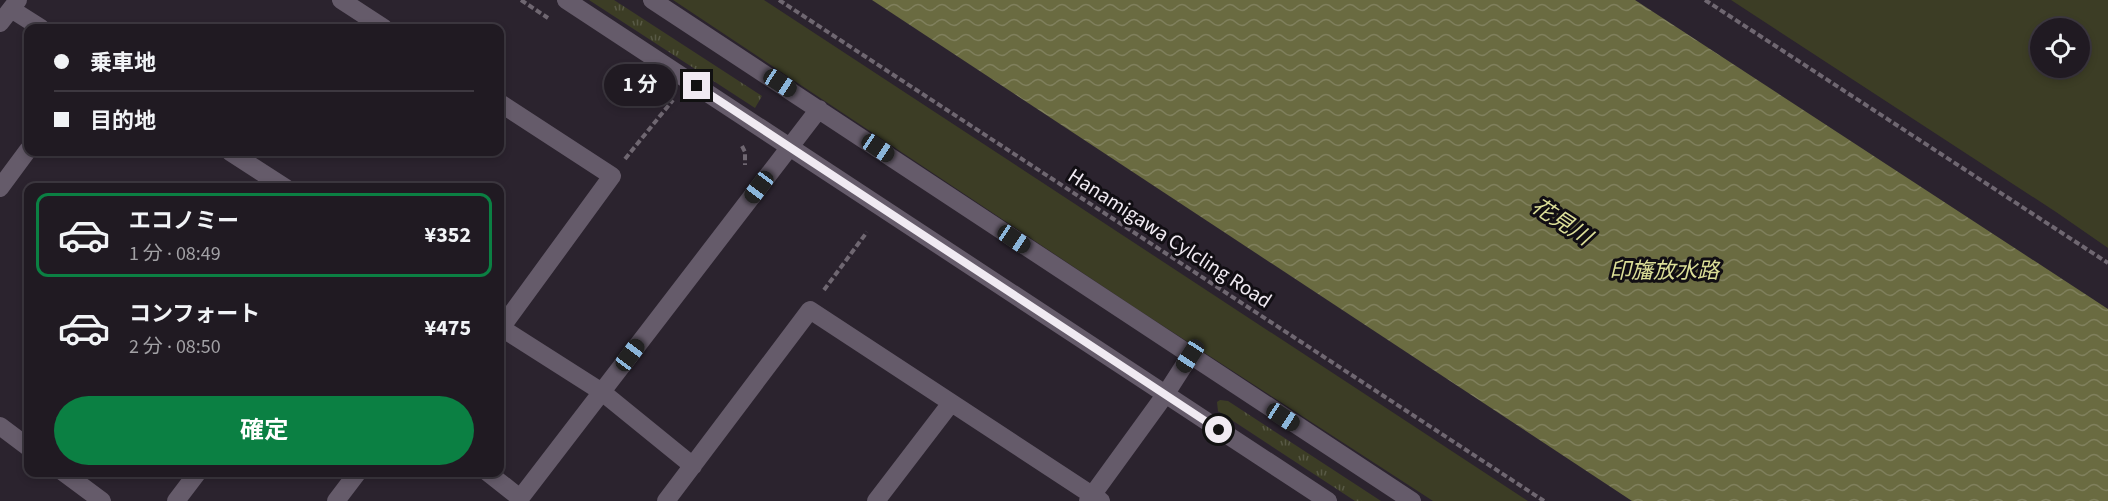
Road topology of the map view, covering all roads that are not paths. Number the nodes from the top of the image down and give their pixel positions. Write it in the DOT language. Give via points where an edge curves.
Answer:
graph roads {
  1 [pos="340,0"];
  2 [pos="566,0"];
  3 [pos="652,0"];
  4 [pos="10,11"];
  5 [pos="34,24"];
  6 [pos="378,24"];
  7 [pos="504,106"];
  8 [pos="819,109"];
  9 [pos="789,147"];
  10 [pos="24,155"];
  11 [pos="236,156"];
  12 [pos="278,183"];
  13 [pos="0,188"];
  14 [pos="504,322"];
  15 [pos="504,330"];
  16 [pos="1190,356"];
  17 [pos="602,392"];
  18 [pos="1165,395"];
  19 [pos="951,403"];
  20 [pos="0,426"];
  21 [pos="24,444"];
  22 [pos="693,466"];
  23 [pos="70,477"];
  24 [pos="194,477"];
  25 [pos="354,477"];
  26 [pos="493,477"];
  27 [pos="519,499"];
  28 [pos="1094,499"];
  29 [pos="102,501"];
  30 [pos="176,501"];
  31 [pos="336,501"];
  32 [pos="666,501"];
  33 [pos="876,501"];
  34 [pos="1328,501"];
  35 [pos="1412,501"];
  1 -- 6 [label="street"];
  2 -- 9 [label="street"];
  3 -- 8 [label="street"];
  4 -- 5 [label="street"];
  7 -- 14 [label="street" via="612,176"];
  8 -- 9 [label="street"];
  8 -- 16 [label="street"];
  9 -- 17 [label="street"];
  9 -- 18 [label="street"];
  10 -- 13 [label="street"];
  11 -- 12 [label="street"];
  15 -- 17 [label="street"];
  16 -- 18 [label="street"];
  16 -- 35 [label="street"];
  17 -- 22 [label="street"];
  17 -- 27 [label="street"];
  18 -- 28 [label="street"];
  18 -- 34 [label="street"];
  19 -- 22 [label="street" via="810,310"];
  19 -- 28 [label="street"];
  19 -- 33 [label="street"];
  20 -- 21 [label="street"];
  22 -- 32 [label="street"];
  23 -- 29 [label="street"];
  24 -- 30 [label="street"];
  25 -- 31 [label="street"];
  26 -- 27 [label="street"];
}
